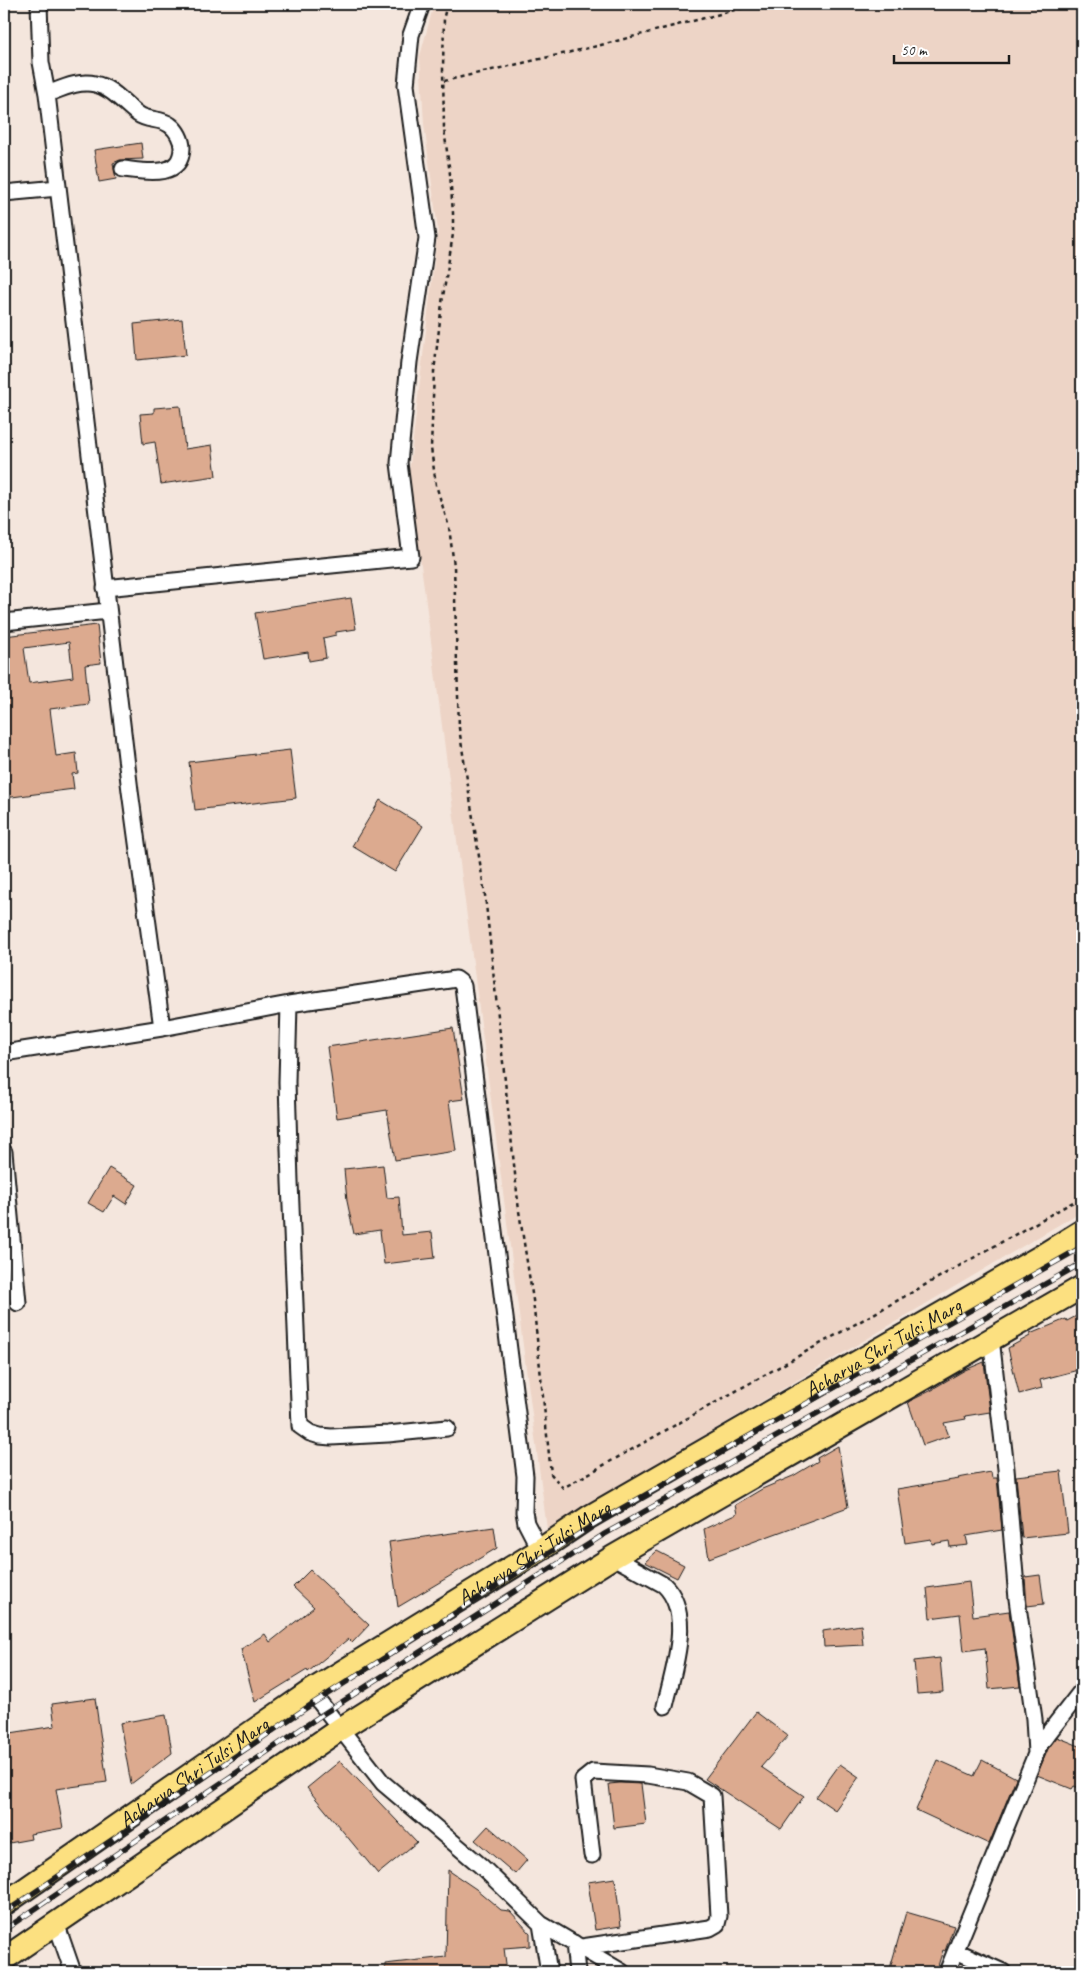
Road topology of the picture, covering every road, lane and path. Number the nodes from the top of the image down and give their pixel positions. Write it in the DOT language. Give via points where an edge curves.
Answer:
graph roads {
  1 [pos="39,4"];
  2 [pos="422,4"];
  3 [pos="447,4"];
  4 [pos="758,4"];
  5 [pos="444,81"];
  6 [pos="47,94"];
  7 [pos="123,169"];
  8 [pos="58,188"];
  9 [pos="4,193"];
  10 [pos="105,588"];
  11 [pos="108,611"];
  12 [pos="4,622"];
  13 [pos="288,1004"];
  14 [pos="162,1028"];
  15 [pos="4,1053"];
  16 [pos="4,1152"];
  17 [pos="1082,1196"];
  18 [pos="1082,1231"];
  19 [pos="1082,1287"];
  20 [pos="18,1303"];
  21 [pos="991,1338"];
  22 [pos="447,1428"];
  23 [pos="540,1550"];
  24 [pos="613,1557"];
  25 [pos="311,1691"];
  26 [pos="1081,1693"];
  27 [pos="665,1706"];
  28 [pos="340,1729"];
  29 [pos="1036,1752"];
  30 [pos="592,1855"];
  31 [pos="4,1904"];
  32 [pos="56,1923"];
  33 [pos="541,1924"];
  34 [pos="578,1945"];
  35 [pos="956,1951"];
  36 [pos="4,1959"];
  37 [pos="73,1972"];
  38 [pos="549,1972"];
  39 [pos="577,1972"];
  40 [pos="622,1972"];
  41 [pos="947,1972"];
  42 [pos="1003,1972"];
  1 -- 6 [label="street" via="41,62"];
  2 -- 10 [label="street" via="411,35 406,85 427,238 409,362 399,463 411,557"];
  3 -- 5 [label="path" via="444,16"];
  4 -- 5 [label="path"];
  5 -- 17 [label="path" via="444,130 453,234 434,372 431,448 436,485 449,527 454,566 459,728 485,895 551,1474 563,1488"];
  6 -- 7 [label="street" via="77,84 94,84 114,93 143,118 171,125 180,137 181,152 168,169 156,172"];
  6 -- 8 [label="street"];
  8 -- 9 [label="street"];
  8 -- 10 [label="street"];
  10 -- 11 [label="street"];
  11 -- 12 [label="street"];
  11 -- 14 [label="street"];
  13 -- 14 [label="street"];
  13 -- 22 [label="street" via="287,1082 300,1426 320,1436 331,1437"];
  13 -- 23 [label="street" via="456,979 462,984 526,1476 524,1512"];
  14 -- 15 [label="street"];
  16 -- 20 [label="street"];
  18 -- 23 [label="highway, Acharya Shri Tulsi Marg" via="589,1517"];
  19 -- 21 [label="highway"];
  21 -- 24 [label="highway"];
  21 -- 29 [label="street"];
  23 -- 25 [label="highway, Acharya Shri Tulsi Marg"];
  24 -- 27 [label="street" via="664,1585 679,1609 677,1653"];
  24 -- 28 [label="highway"];
  25 -- 28 [label="street"];
  25 -- 31 [label="highway, Acharya Shri Tulsi Marg"];
  26 -- 29 [label="street"];
  28 -- 32 [label="highway"];
  28 -- 33 [label="street" via="383,1783 481,1866"];
  29 -- 35 [label="street"];
  30 -- 34 [label="street" via="583,1780 593,1772 648,1775 688,1782 712,1796 718,1924 710,1928"];
  32 -- 36 [label="highway"];
  32 -- 37 [label="street"];
  33 -- 34 [label="street"];
  33 -- 38 [label="street"];
  34 -- 39 [label="street"];
  34 -- 40 [label="street"];
  35 -- 41 [label="street"];
  35 -- 42 [label="street"];
}
